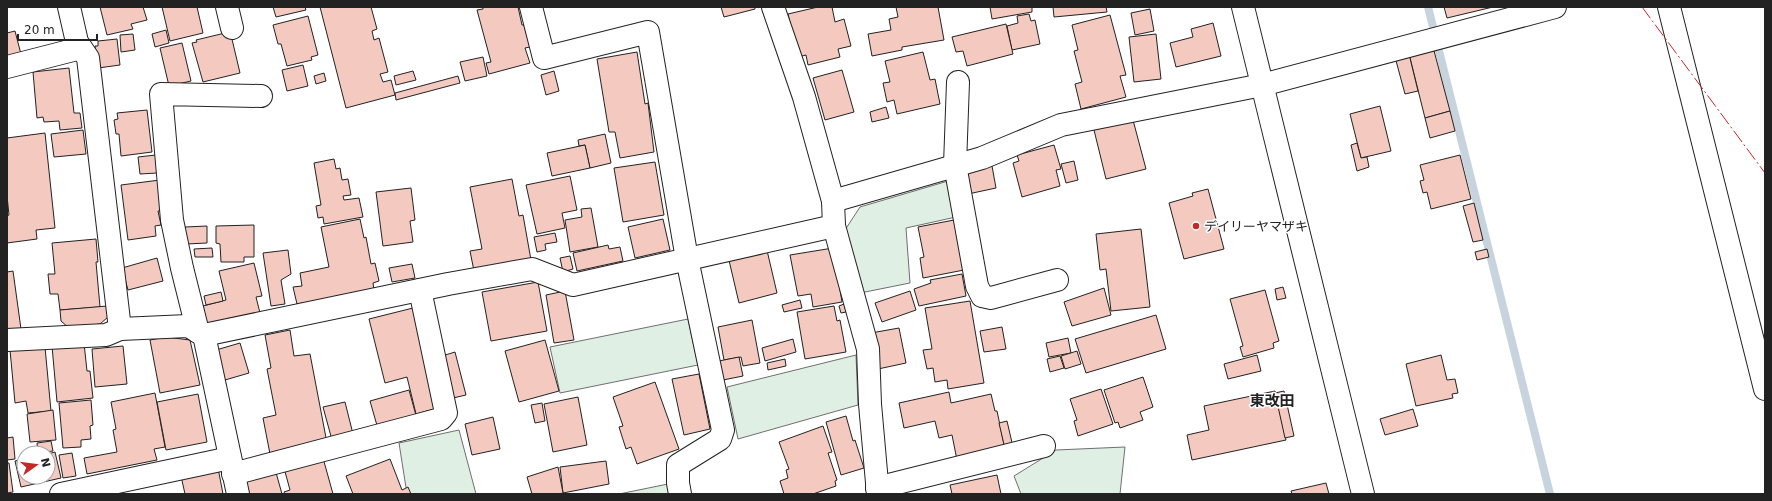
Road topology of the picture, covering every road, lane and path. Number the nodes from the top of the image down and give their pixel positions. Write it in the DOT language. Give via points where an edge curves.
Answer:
graph roads {
  1 [pos="69,7"];
  2 [pos="531,7"];
  3 [pos="773,7"];
  4 [pos="1243,7"];
  5 [pos="1554,7"];
  6 [pos="1669,7"];
  7 [pos="81,48"];
  8 [pos="7,67"];
  9 [pos="958,82"];
  10 [pos="1262,85"];
  11 [pos="261,96"];
  12 [pos="955,166"];
  13 [pos="833,201"];
  14 [pos="834,226"];
  15 [pos="687,259"];
  16 [pos="1057,280"];
  17 [pos="420,290"];
  18 [pos="120,329"];
  19 [pos="201,334"];
  20 [pos="7,340"];
  21 [pos="1765,389"];
  22 [pos="1044,446"];
  23 [pos="234,475"];
  24 [pos="878,491"];
  25 [pos="61,494"];
  26 [pos="680,494"];
  27 [pos="1363,494"];
  1 -- 7 [label="street" via="77,42"];
  2 -- 15 [label="street" via="544,58 648,32"];
  3 -- 13 [label="street" via="804,97"];
  4 -- 10 [label="street"];
  5 -- 10 [label="street"];
  6 -- 21 [label="street"];
  7 -- 8 [label="street"];
  7 -- 18 [label="street" via="88,58"];
  9 -- 12 [label="street"];
  10 -- 12 [label="street" via="1061,125 982,158"];
  10 -- 27 [label="street"];
  11 -- 19 [label="street" via="161,94 172,220 182,268"];
  12 -- 13 [label="street"];
  12 -- 16 [label="street" via="972,263 982,296 991,298"];
  13 -- 14 [label="street"];
  14 -- 15 [label="street"];
  14 -- 24 [label="street" via="868,349"];
  15 -- 17 [label="street" via="573,285 532,269"];
  15 -- 26 [label="street" via="723,430 720,439 678,465"];
  17 -- 19 [label="street"];
  17 -- 23 [label="street" via="446,413 441,419"];
  18 -- 19 [label="street" via="188,326"];
  18 -- 20 [label="street" via="106,335"];
  19 -- 23 [label="street"];
  22 -- 24 [label="street"];
  23 -- 25 [label="street"];
}
